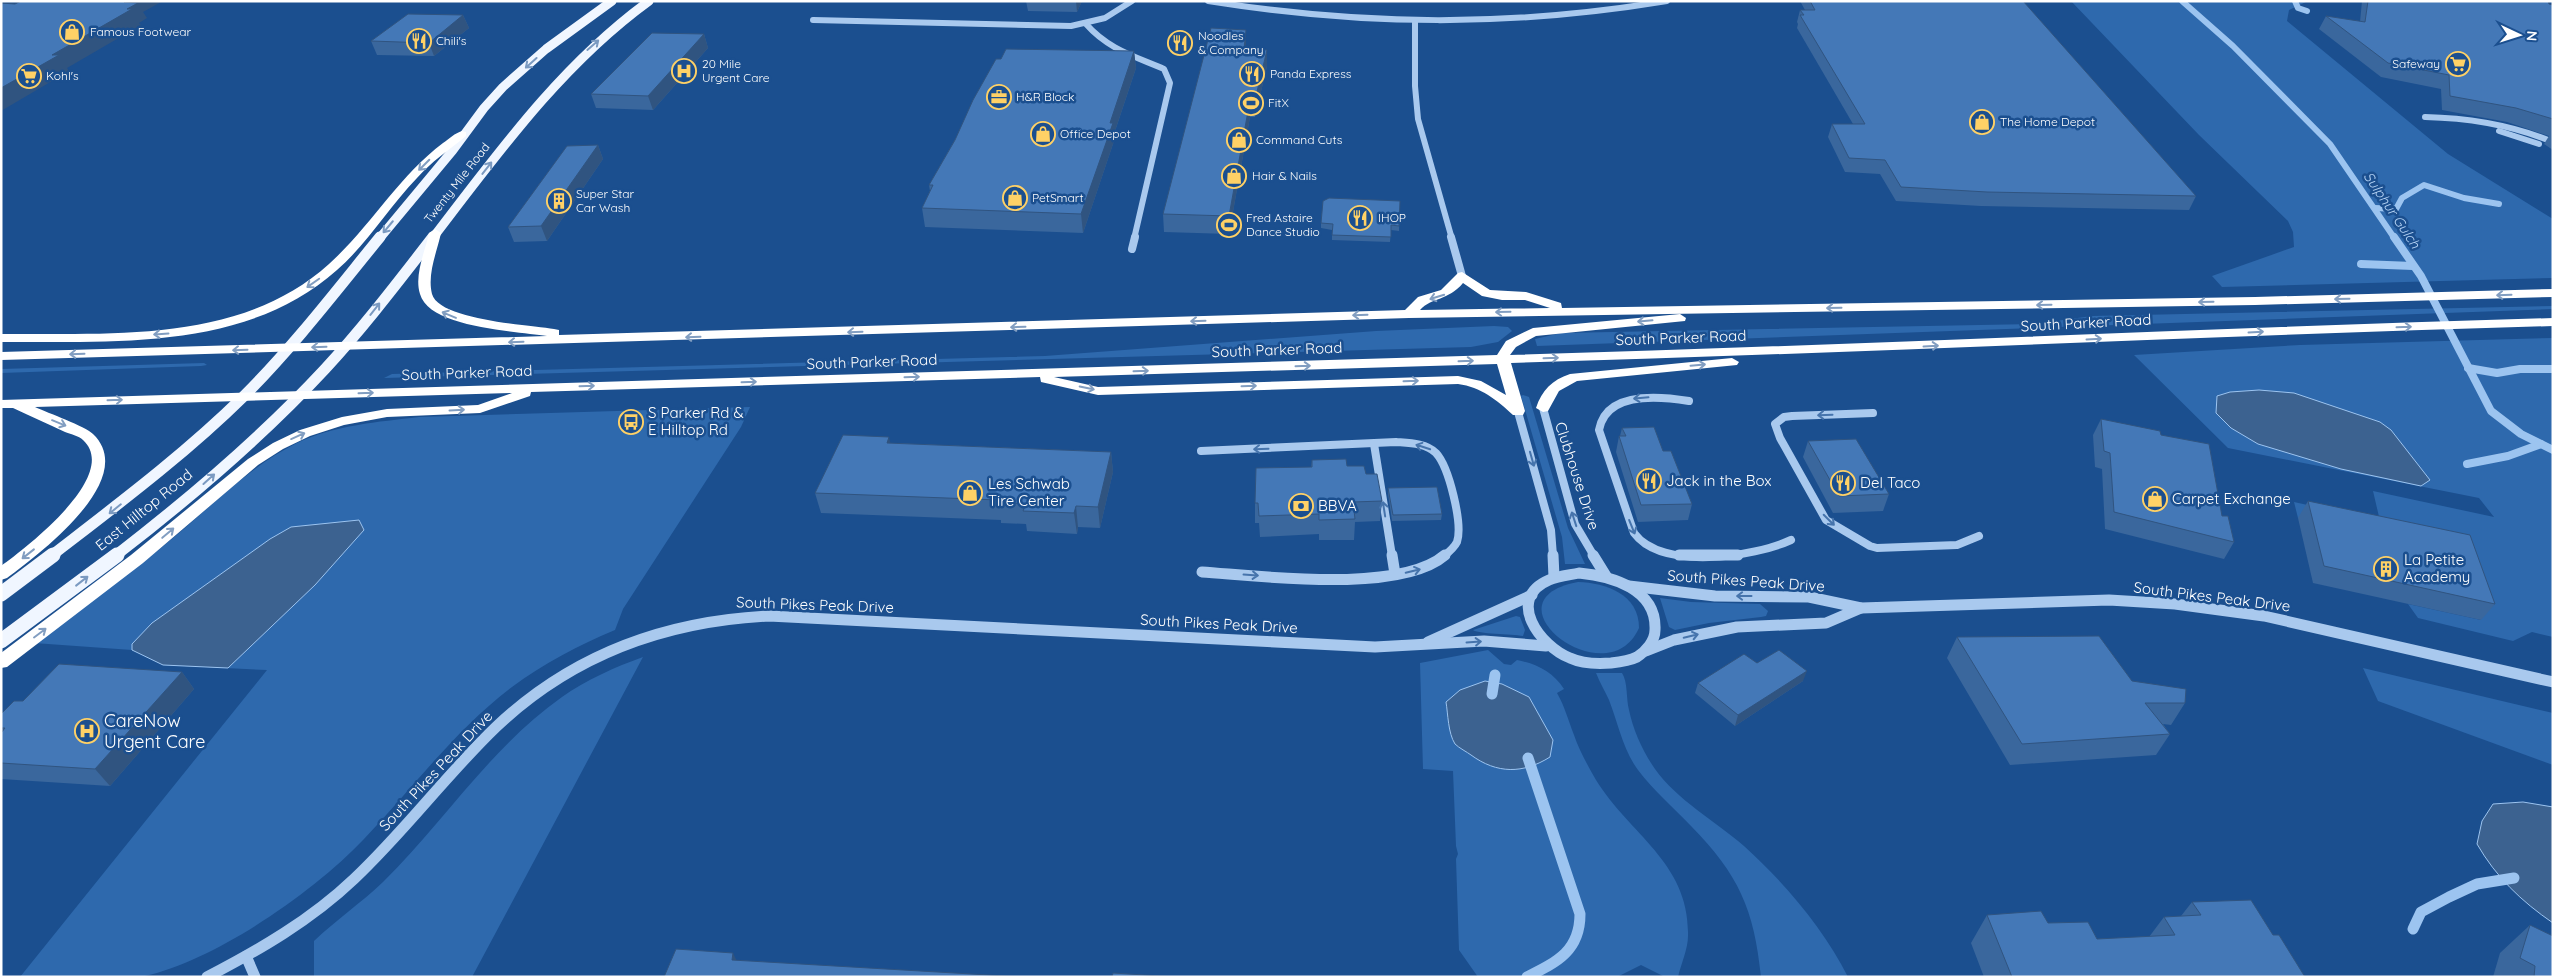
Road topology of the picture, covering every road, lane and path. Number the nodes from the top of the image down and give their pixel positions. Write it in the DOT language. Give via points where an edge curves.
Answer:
graph roads {
  1 [pos="612,1"];
  2 [pos="649,1"];
  3 [pos="1132,1"];
  4 [pos="1208,1"];
  5 [pos="1667,1"];
  6 [pos="813,20"];
  7 [pos="1415,20"];
  8 [pos="1086,24"];
  9 [pos="462,134"];
  10 [pos="2553,142"];
  11 [pos="2538,144"];
  12 [pos="435,233"];
  13 [pos="1132,250"];
  14 [pos="1462,276"];
  15 [pos="2553,293"];
  16 [pos="1798,308"];
  17 [pos="1569,310"];
  18 [pos="1409,314"];
  19 [pos="2553,322"];
  20 [pos="1,338"];
  21 [pos="600,339"];
  22 [pos="344,347"];
  23 [pos="288,348"];
  24 [pos="1883,348"];
  25 [pos="1,356"];
  26 [pos="1503,360"];
  27 [pos="1022,374"];
  28 [pos="538,388"];
  29 [pos="300,394"];
  30 [pos="244,396"];
  31 [pos="1690,401"];
  32 [pos="8,404"];
  33 [pos="1543,408"];
  34 [pos="1518,412"];
  35 [pos="1873,413"];
  36 [pos="1374,444"];
  37 [pos="1201,451"];
  38 [pos="1979,536"];
  39 [pos="1791,540"];
  40 [pos="1202,572"];
  41 [pos="1,574"];
  42 [pos="1395,574"];
  43 [pos="1606,576"];
  44 [pos="1554,577"];
  45 [pos="1628,586"];
  46 [pos="1,594"];
  47 [pos="1532,595"];
  48 [pos="1861,608"];
  49 [pos="1,641"];
  50 [pos="1426,643"];
  51 [pos="1546,646"];
  52 [pos="1644,652"];
  53 [pos="1,662"];
  54 [pos="2553,682"];
  55 [pos="246,956"];
  56 [pos="207,977"];
  57 [pos="255,977"];
  1 -- 9 [label="main road, Twenty Mile Road, one-way" via="566,33 526,68"];
  12 -- 2 [label="main road, Twenty Mile Road, one-way" via="562,74"];
  3 -- 8 [label="street" via="1105,18"];
  4 -- 7 [label="street" via="1303,14"];
  5 -- 7 [label="street" via="1569,15"];
  6 -- 8 [label="street" via="1045,26"];
  7 -- 14 [label="street" via="1418,119"];
  8 -- 13 [label="street" via="1109,46 1164,69 1170,83"];
  9 -- 20 [label="highway, one-way" via="426,162 334,267 306,288 270,308 233,322 182,332"];
  9 -- 23 [label="main road, Twenty Mile Road, one-way" via="453,150"];
  10 -- 11 [label="street" via="2521,129 2453,117 2424,117 2512,134"];
  21 -- 12 [label="highway, one-way" via="492,325 440,311 428,301 424,287"];
  22 -- 12 [label="main road, Twenty Mile Road, one-way"];
  14 -- 17 [label="highway" via="1486,293 1526,296"];
  14 -- 18 [label="highway, one-way" via="1453,288 1437,298 1422,300"];
  15 -- 16 [label="highway, South Parker Road, one-way"];
  16 -- 17 [label="highway, South Parker Road"];
  16 -- 26 [label="highway, one-way" via="1548,329 1523,336 1511,344"];
  17 -- 18 [label="highway, South Parker Road, one-way"];
  18 -- 21 [label="highway, South Parker Road, one-way"];
  24 -- 19 [label="highway, South Parker Road, one-way"];
  21 -- 22 [label="highway, South Parker Road, one-way"];
  22 -- 23 [label="highway, South Parker Road, one-way"];
  22 -- 29 [label="main road, Twenty Mile Road"];
  23 -- 25 [label="highway, South Parker Road, one-way"];
  23 -- 30 [label="main road, East Hilltop Road"];
  26 -- 24 [label="highway, South Parker Road, one-way"];
  33 -- 24 [label="highway, one-way" via="1552,389 1575,377"];
  27 -- 26 [label="highway, South Parker Road, one-way"];
  26 -- 34 [label="highway"];
  28 -- 27 [label="highway, South Parker Road, one-way"];
  27 -- 34 [label="highway, one-way" via="1098,390 1458,380 1474,382 1491,390"];
  29 -- 28 [label="highway, South Parker Road, one-way"];
  53 -- 28 [label="highway, one-way" via="137,559 253,462 278,446 342,421 387,413 480,409"];
  29 -- 30 [label="highway, South Parker Road"];
  49 -- 29 [label="main road, East Hilltop Road, one-way" via="171,511"];
  32 -- 30 [label="highway, South Parker Road, one-way"];
  30 -- 46 [label="main road, East Hilltop Road, one-way" via="149,482"];
  31 -- 39 [label="street, one-way" via="1670,397 1630,399 1613,406 1600,420 1599,430 1634,533 1640,542 1665,553 1743,554 1763,551"];
  32 -- 41 [label="highway, one-way" via="88,437 96,444 99,463 90,488 69,516"];
  43 -- 33 [label="street, Clubhouse Drive, one-way" via="1575,524"];
  34 -- 44 [label="street, one-way" via="1551,530"];
  35 -- 38 [label="street, one-way" via="1792,416 1784,417 1775,424 1826,520 1876,548 1957,545"];
  36 -- 37 [label="street, one-way"];
  42 -- 36 [label="street, one-way"];
  42 -- 36 [label="street, one-way" via="1416,571 1440,561 1455,546 1458,533 1454,500 1445,466 1434,451 1415,444"];
  40 -- 42 [label="street, one-way" via="1338,580"];
  43 -- 44 [label="street" via="1579,572"];
  43 -- 45 [label="street"];
  44 -- 47 [label="street"];
  48 -- 45 [label="street, South Pikes Peak Drive, one-way" via="1809,597 1715,596"];
  45 -- 52 [label="street" via="1646,600 1655,618 1655,636"];
  47 -- 50 [label="street, South Pikes Peak Drive"];
  47 -- 51 [label="street" via="1527,607 1528,620"];
  52 -- 48 [label="street, South Pikes Peak Drive, one-way" via="1674,640 1738,627 1826,623"];
  48 -- 54 [label="street, South Pikes Peak Drive" via="2109,600 2175,604 2264,616"];
  50 -- 51 [label="street, South Pikes Peak Drive, one-way" via="1484,641"];
  50 -- 55 [label="street, South Pikes Peak Drive" via="1375,647 769,616 726,618 682,626 612,650 556,679 537,693 481,742 352,880 309,915"];
  51 -- 52 [label="street" via="1564,657 1600,665 1632,659"];
  55 -- 56 [label="street, South Pikes Peak Drive"];
  55 -- 57 [label="street"];
}
